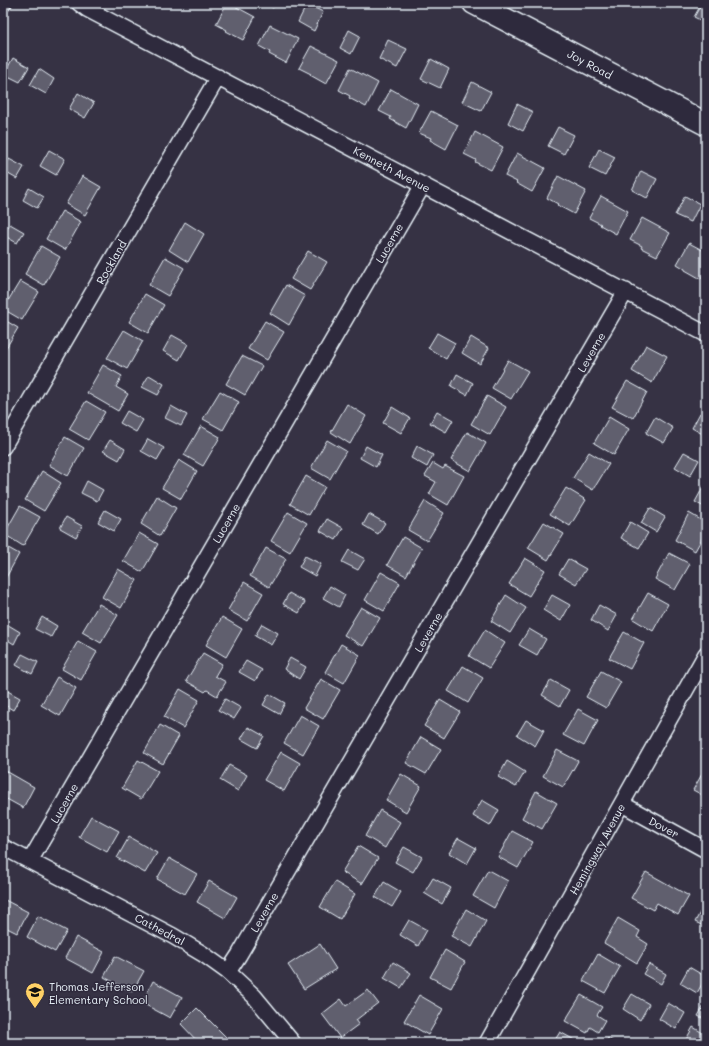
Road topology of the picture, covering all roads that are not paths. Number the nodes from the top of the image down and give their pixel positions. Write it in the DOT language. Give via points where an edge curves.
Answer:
graph roads {
  1 [pos="79,3"];
  2 [pos="474,3"];
  3 [pos="218,77"];
  4 [pos="706,124"];
  5 [pos="422,184"];
  6 [pos="626,291"];
  7 [pos="706,334"];
  8 [pos="3,447"];
  9 [pos="706,654"];
  10 [pos="622,804"];
  11 [pos="3,847"];
  12 [pos="706,850"];
  13 [pos="30,861"];
  14 [pos="228,972"];
  15 [pos="293,1043"];
  16 [pos="487,1043"];
  1 -- 3 [label="street, Kenneth Avenue"];
  2 -- 4 [label="main road, Joy Road"];
  3 -- 5 [label="street, Kenneth Avenue"];
  3 -- 8 [label="street, Rockland"];
  5 -- 6 [label="street, Kenneth Avenue"];
  5 -- 13 [label="street, Lucerne"];
  6 -- 7 [label="street, Kenneth Avenue"];
  6 -- 14 [label="street, Leverne"];
  9 -- 10 [label="street, Hemingway Avenue"];
  10 -- 12 [label="street, Dover"];
  10 -- 16 [label="street, Hemingway Avenue"];
  11 -- 13 [label="street, Cathedral"];
  13 -- 14 [label="street, Cathedral" via="173,936"];
  14 -- 15 [label="street, Cathedral" via="254,996"];
}
